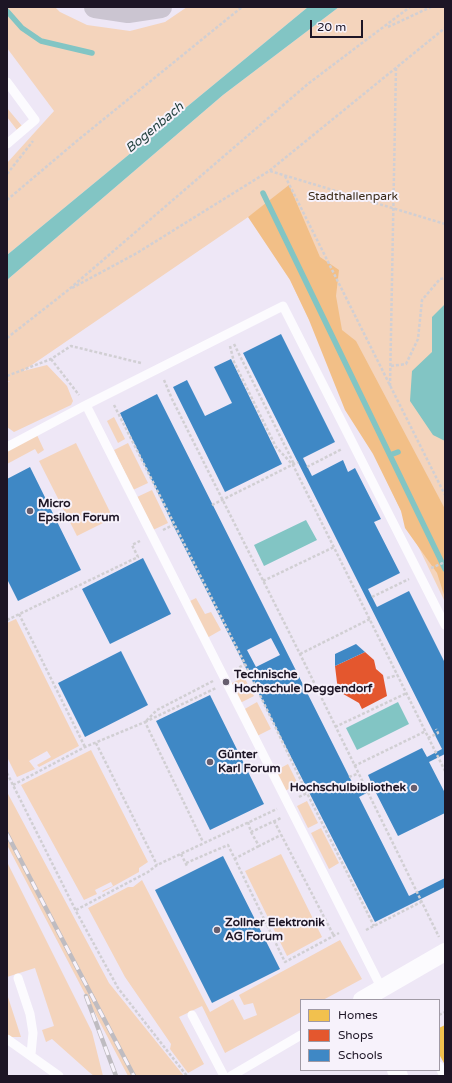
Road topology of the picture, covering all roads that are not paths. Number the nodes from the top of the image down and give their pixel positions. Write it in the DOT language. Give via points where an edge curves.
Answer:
graph roads {
  1 [pos="95,7"];
  2 [pos="161,7"];
  3 [pos="7,82"];
  4 [pos="7,144"];
  5 [pos="86,405"];
  6 [pos="7,447"];
  7 [pos="445,625"];
  8 [pos="442,945"];
  9 [pos="18,978"];
  10 [pos="382,989"];
  11 [pos="364,999"];
  12 [pos="192,1015"];
  13 [pos="300,1036"];
  14 [pos="7,1038"];
  15 [pos="31,1054"];
  16 [pos="59,1076"];
  17 [pos="224,1076"];
  18 [pos="231,1076"];
  1 -- 2 [label="highway" via="128,12"];
  3 -- 4 [label="lane" via="35,120"];
  5 -- 6 [label="lane"];
  5 -- 7 [label="lane" via="283,306"];
  5 -- 10 [label="lane"];
  8 -- 10 [label="street"];
  9 -- 15 [label="lane" via="33,1033"];
  10 -- 11 [label="street"];
  12 -- 17 [label="lane"];
  13 -- 18 [label="lane"];
  14 -- 15 [label="lane"];
  15 -- 16 [label="lane"];
}
